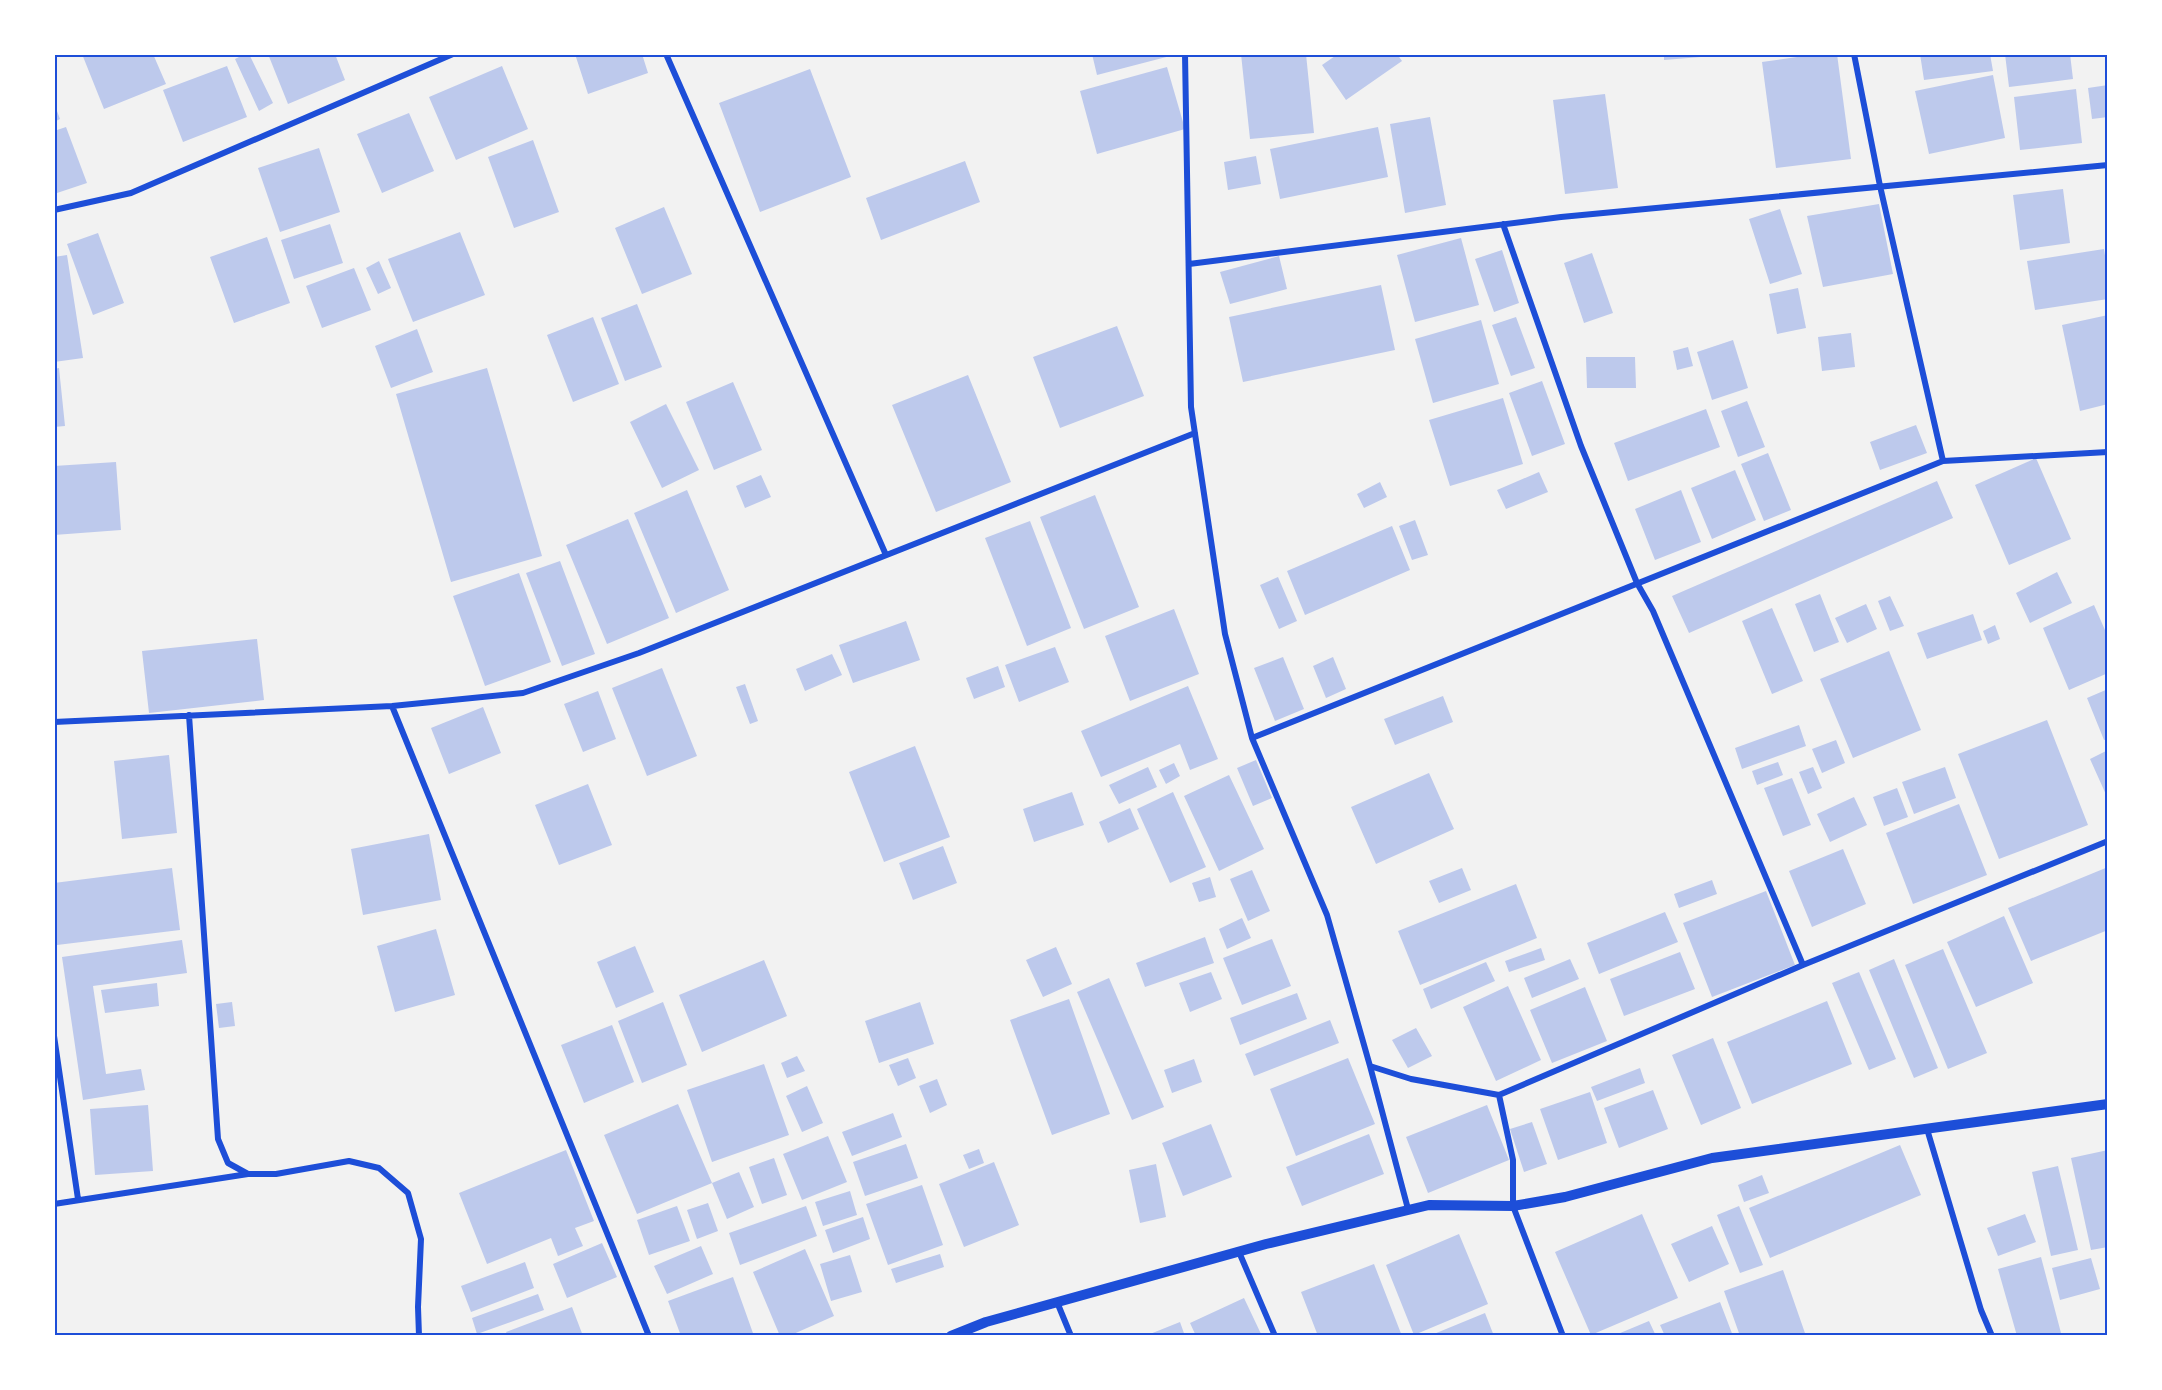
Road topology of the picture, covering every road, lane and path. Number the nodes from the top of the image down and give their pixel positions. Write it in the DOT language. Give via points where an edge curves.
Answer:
graph roads {
  1 [pos="453,54"];
  2 [pos="666,54"];
  3 [pos="1185,54"];
  4 [pos="1854,54"];
  5 [pos="2108,165"];
  6 [pos="1880,186"];
  7 [pos="54,210"];
  8 [pos="1503,224"];
  9 [pos="1189,264"];
  10 [pos="1195,433"];
  11 [pos="2108,452"];
  12 [pos="1943,461"];
  13 [pos="886,555"];
  14 [pos="1637,583"];
  15 [pos="392,706"];
  16 [pos="189,715"];
  17 [pos="54,722"];
  18 [pos="1252,738"];
  19 [pos="2108,841"];
  20 [pos="1803,965"];
  21 [pos="54,1036"];
  22 [pos="1370,1066"];
  23 [pos="1499,1095"];
  24 [pos="2108,1104"];
  25 [pos="1927,1129"];
  26 [pos="248,1174"];
  27 [pos="78,1199"];
  28 [pos="54,1204"];
  29 [pos="1513,1206"];
  30 [pos="1407,1209"];
  31 [pos="1239,1252"];
  32 [pos="1057,1302"];
  33 [pos="419,1336"];
  34 [pos="649,1336"];
  35 [pos="951,1336"];
  36 [pos="1071,1336"];
  37 [pos="1275,1336"];
  38 [pos="1563,1336"];
  39 [pos="1992,1336"];
  1 -- 7 [label="street" via="130,193"];
  2 -- 13 [label="street"];
  3 -- 9 [label="street"];
  4 -- 6 [label="street"];
  5 -- 6 [label="street"];
  6 -- 8 [label="street"];
  6 -- 12 [label="street"];
  8 -- 9 [label="street"];
  8 -- 14 [label="street" via="1581,446"];
  9 -- 10 [label="street" via="1191,407"];
  10 -- 13 [label="street"];
  10 -- 18 [label="street" via="1225,634"];
  11 -- 12 [label="street"];
  12 -- 14 [label="street"];
  13 -- 15 [label="street" via="639,653 523,693"];
  14 -- 18 [label="street"];
  14 -- 20 [label="street" via="1653,611"];
  15 -- 16 [label="street"];
  15 -- 34 [label="street"];
  16 -- 17 [label="street"];
  16 -- 26 [label="street" via="218,1139 228,1163"];
  18 -- 22 [label="street" via="1327,915"];
  19 -- 20 [label="street"];
  20 -- 23 [label="street"];
  21 -- 27 [label="street"];
  22 -- 23 [label="street" via="1411,1079"];
  22 -- 30 [label="street"];
  23 -- 29 [label="street" via="1513,1160"];
  24 -- 25 [label="street"];
  25 -- 29 [label="street" via="1712,1158 1565,1197"];
  25 -- 39 [label="street"];
  26 -- 27 [label="street"];
  26 -- 33 [label="street" via="276,1174 348,1161 379,1168 408,1193 421,1239"];
  27 -- 28 [label="street"];
  29 -- 30 [label="street" via="1429,1204"];
  29 -- 38 [label="street"];
  30 -- 31 [label="street"];
  31 -- 32 [label="street"];
  31 -- 37 [label="street"];
  32 -- 35 [label="street"];
  32 -- 36 [label="street"];
}
